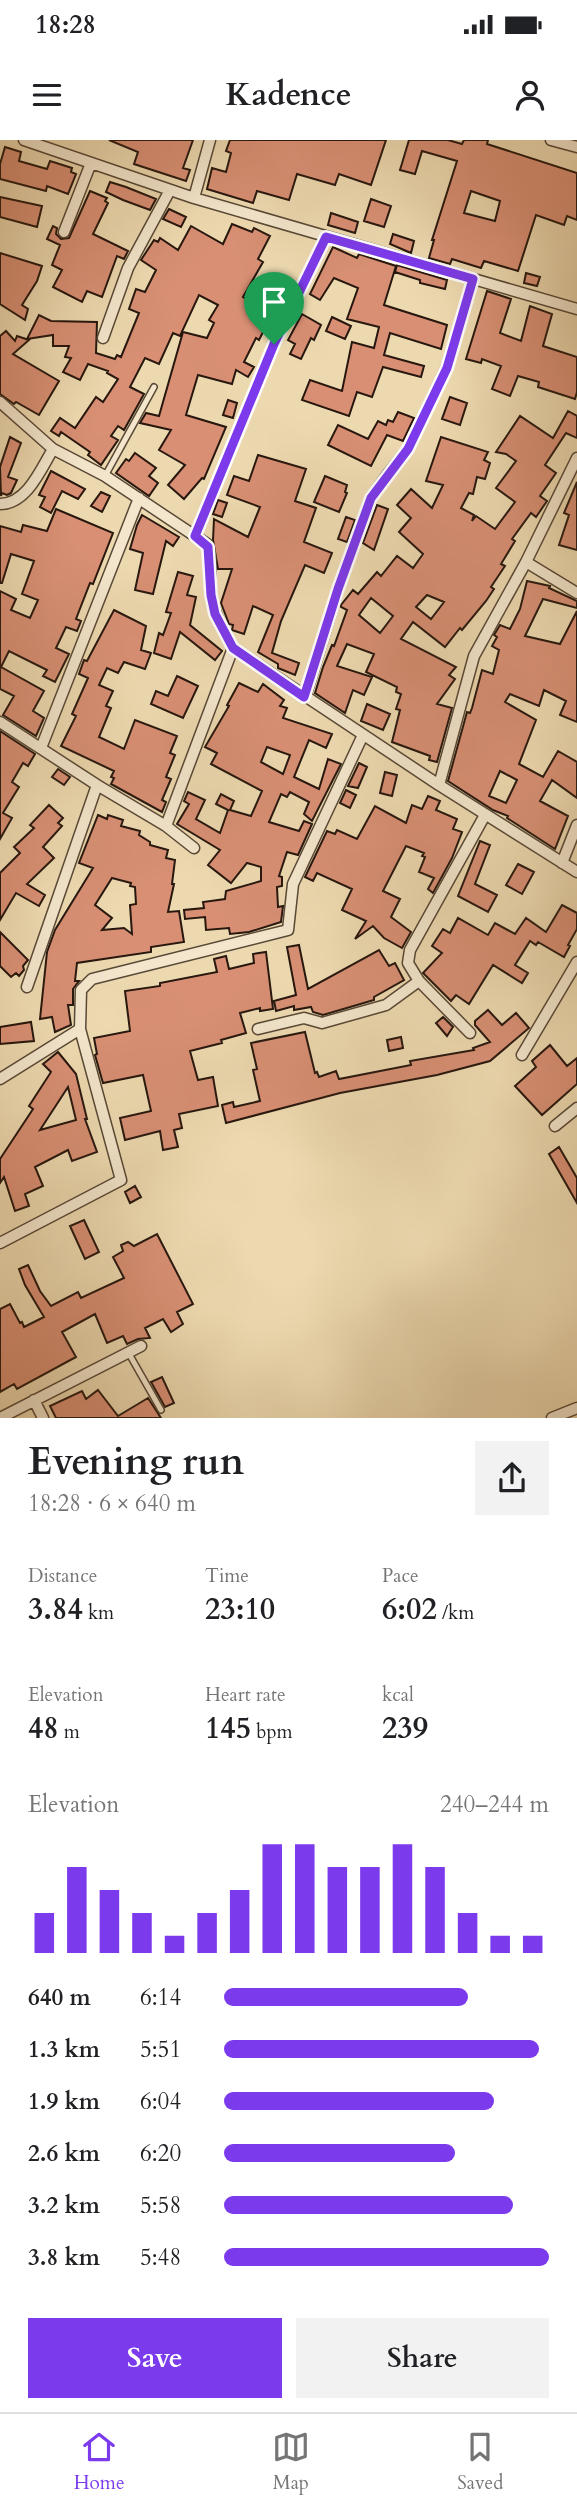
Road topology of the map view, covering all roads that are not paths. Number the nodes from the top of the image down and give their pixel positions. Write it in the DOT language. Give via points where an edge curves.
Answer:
graph roads {
  1 [pos="24,140"];
  2 [pos="210,140"];
  3 [pos="551,140"];
  4 [pos="577,147"];
  5 [pos="91,163"];
  6 [pos="170,190"];
  7 [pos="194,198"];
  8 [pos="64,232"];
  9 [pos="326,237"];
  10 [pos="473,279"];
  11 [pos="577,309"];
  12 [pos="103,338"];
  13 [pos="154,387"];
  14 [pos="0,402"];
  15 [pos="53,449"];
  16 [pos="577,460"];
  17 [pos="105,476"];
  18 [pos="139,498"];
  19 [pos="0,504"];
  20 [pos="195,536"];
  21 [pos="526,562"];
  22 [pos="577,593"];
  23 [pos="233,648"];
  24 [pos="304,697"];
  25 [pos="0,722"];
  26 [pos="363,735"];
  27 [pos="41,748"];
  28 [pos="97,785"];
  29 [pos="439,785"];
  30 [pos="485,815"];
  31 [pos="577,825"];
  32 [pos="166,826"];
  33 [pos="194,848"];
  34 [pos="562,863"];
  35 [pos="577,872"];
  36 [pos="577,962"];
  37 [pos="419,981"];
  38 [pos="27,987"];
  39 [pos="80,1029"];
  40 [pos="258,1029"];
  41 [pos="470,1033"];
  42 [pos="522,1055"];
  43 [pos="0,1079"];
  44 [pos="577,1108"];
  45 [pos="555,1126"];
  46 [pos="0,1243"];
  47 [pos="141,1346"];
  48 [pos="128,1352"];
  49 [pos="34,1400"];
  50 [pos="577,1408"];
  51 [pos="161,1410"];
  52 [pos="0,1418"];
  53 [pos="43,1418"];
  54 [pos="552,1418"];
  1 -- 5 [label="street"];
  2 -- 7 [label="street"];
  3 -- 4 [label="street"];
  5 -- 6 [label="street"];
  5 -- 8 [label="street"];
  6 -- 7 [label="street"];
  6 -- 12 [label="street" via="128,268"];
  7 -- 9 [label="street"];
  9 -- 10 [label="street"];
  9 -- 20 [label="street" via="274,344"];
  10 -- 11 [label="street"];
  10 -- 24 [label="street" via="447,368 408,449 371,498"];
  13 -- 17 [label="lane"];
  14 -- 15 [label="street"];
  15 -- 17 [label="street"];
  15 -- 19 [label="street" via="26,490 13,503"];
  16 -- 21 [label="street"];
  17 -- 18 [label="street"];
  18 -- 20 [label="street"];
  18 -- 27 [label="street"];
  20 -- 23 [label="street" via="208,547 215,614"];
  21 -- 22 [label="street"];
  21 -- 29 [label="street" via="474,656"];
  23 -- 24 [label="street"];
  23 -- 32 [label="street"];
  24 -- 26 [label="street"];
  25 -- 27 [label="street"];
  26 -- 29 [label="street"];
  26 -- 39 [label="street" via="293,884 288,930 92,979 81,990"];
  27 -- 28 [label="street"];
  28 -- 32 [label="street"];
  28 -- 38 [label="street"];
  29 -- 30 [label="street"];
  30 -- 34 [label="street"];
  30 -- 37 [label="street" via="410,950 408,963"];
  31 -- 34 [label="street"];
  32 -- 33 [label="street"];
  34 -- 35 [label="street"];
  36 -- 42 [label="street"];
  37 -- 40 [label="street" via="386,1006 322,1023 304,1018"];
  37 -- 41 [label="street"];
  39 -- 43 [label="street"];
  39 -- 46 [label="street" via="121,1180"];
  44 -- 45 [label="street"];
  47 -- 48 [label="street"];
  48 -- 49 [label="street"];
  48 -- 51 [label="lane"];
  49 -- 52 [label="street"];
  49 -- 53 [label="street"];
  50 -- 54 [label="street"];
}
